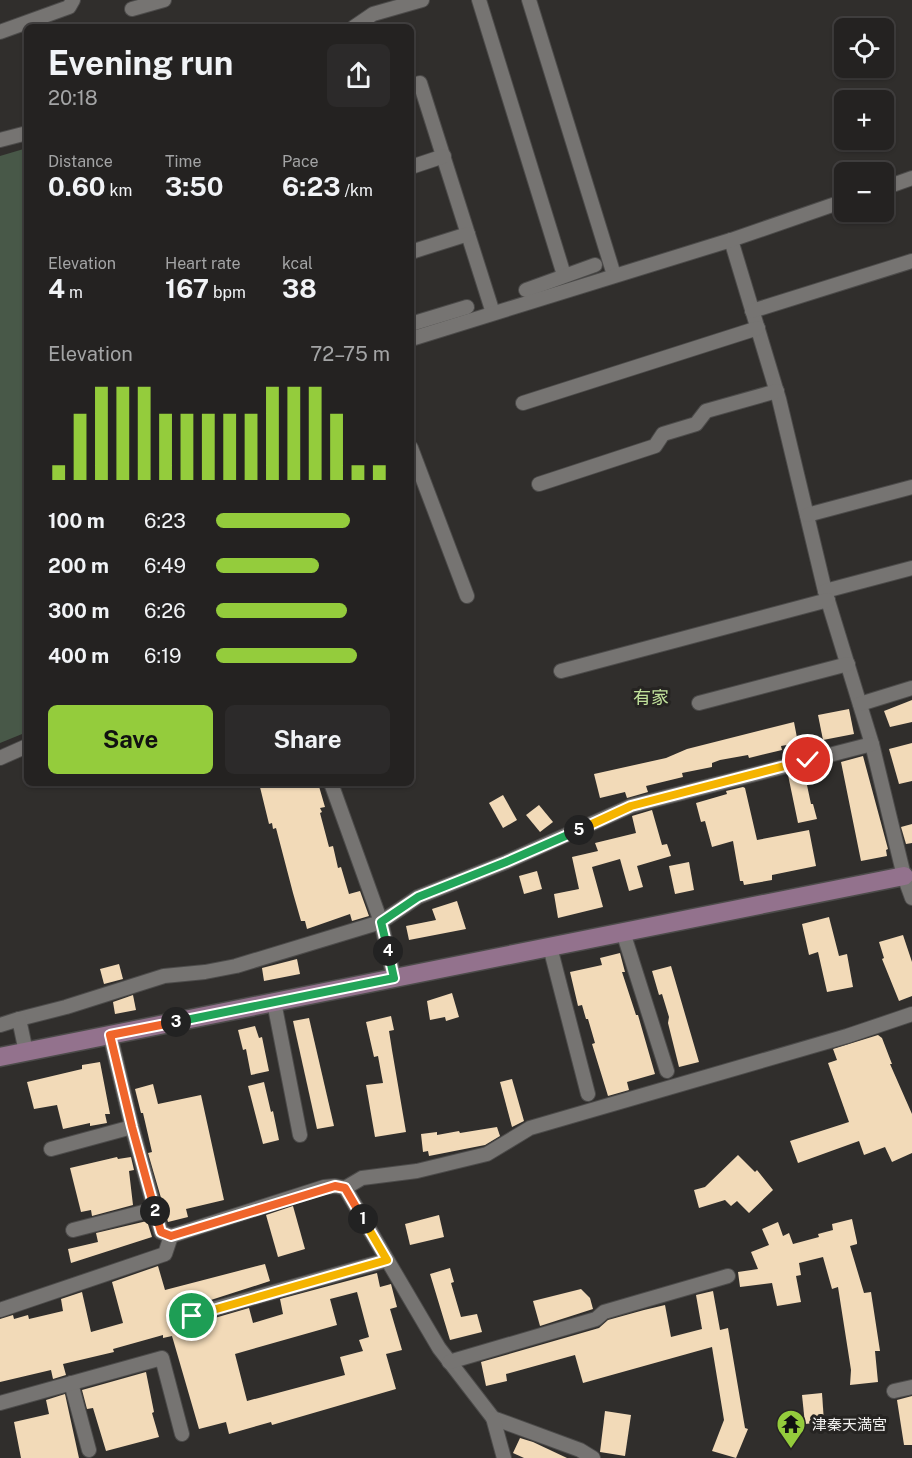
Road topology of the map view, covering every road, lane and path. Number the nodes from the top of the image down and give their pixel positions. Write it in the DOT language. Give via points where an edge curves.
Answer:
graph roads {
  1 [pos="73,0"];
  2 [pos="164,0"];
  3 [pos="368,0"];
  4 [pos="422,0"];
  5 [pos="479,0"];
  6 [pos="529,0"];
  7 [pos="132,9"];
  8 [pos="373,14"];
  9 [pos="358,24"];
  10 [pos="0,32"];
  11 [pos="414,85"];
  12 [pos="24,134"];
  13 [pos="0,140"];
  14 [pos="444,156"];
  15 [pos="414,166"];
  16 [pos="912,178"];
  17 [pos="894,184"];
  18 [pos="834,204"];
  19 [pos="468,234"];
  20 [pos="731,240"];
  21 [pos="414,251"];
  22 [pos="912,261"];
  23 [pos="595,266"];
  24 [pos="564,275"];
  25 [pos="614,275"];
  26 [pos="526,290"];
  27 [pos="467,307"];
  28 [pos="752,311"];
  29 [pos="493,313"];
  30 [pos="414,323"];
  31 [pos="758,328"];
  32 [pos="414,338"];
  33 [pos="777,391"];
  34 [pos="523,403"];
  35 [pos="414,456"];
  36 [pos="539,484"];
  37 [pos="912,486"];
  38 [pos="807,515"];
  39 [pos="912,568"];
  40 [pos="466,596"];
  41 [pos="827,596"];
  42 [pos="848,664"];
  43 [pos="561,671"];
  44 [pos="912,688"];
  45 [pos="699,703"];
  46 [pos="860,704"];
  47 [pos="872,744"];
  48 [pos="24,747"];
  49 [pos="0,758"];
  50 [pos="333,786"];
  51 [pos="904,876"];
  52 [pos="912,898"];
  53 [pos="381,922"];
  54 [pos="623,932"];
  55 [pos="550,947"];
  56 [pos="394,978"];
  57 [pos="274,1002"];
  58 [pos="912,1014"];
  59 [pos="19,1019"];
  60 [pos="0,1024"];
  61 [pos="110,1035"];
  62 [pos="26,1052"];
  63 [pos="0,1057"];
  64 [pos="667,1071"];
  65 [pos="588,1094"];
  66 [pos="132,1127"];
  67 [pos="300,1135"];
  68 [pos="51,1149"];
  69 [pos="345,1188"];
  70 [pos="155,1209"];
  71 [pos="73,1230"];
  72 [pos="171,1236"];
  73 [pos="387,1260"];
  74 [pos="728,1276"];
  75 [pos="0,1310"];
  76 [pos="192,1316"];
  77 [pos="449,1362"];
  78 [pos="71,1383"];
  79 [pos="912,1387"];
  80 [pos="894,1391"];
  81 [pos="0,1403"];
  82 [pos="493,1418"];
  83 [pos="182,1434"];
  84 [pos="89,1450"];
  85 [pos="504,1458"];
  86 [pos="593,1458"];
  1 -- 10 [label="street" via="69,7"];
  2 -- 7 [label="street"];
  3 -- 8 [label="street"];
  4 -- 8 [label="street"];
  5 -- 24 [label="street"];
  6 -- 25 [label="street"];
  8 -- 9 [label="street"];
  11 -- 14 [label="street" via="420,83"];
  12 -- 13 [label="street"];
  14 -- 15 [label="street"];
  14 -- 19 [label="street"];
  16 -- 17 [label="street"];
  18 -- 20 [label="street"];
  19 -- 21 [label="street"];
  19 -- 29 [label="street"];
  20 -- 25 [label="street"];
  20 -- 28 [label="street"];
  22 -- 28 [label="street"];
  23 -- 24 [label="street"];
  24 -- 26 [label="street"];
  25 -- 29 [label="street"];
  27 -- 30 [label="street"];
  28 -- 31 [label="street"];
  29 -- 32 [label="street"];
  31 -- 33 [label="street"];
  31 -- 34 [label="street"];
  33 -- 36 [label="street" via="705,411 696,424 663,434 655,446"];
  33 -- 38 [label="street"];
  35 -- 40 [label="street"];
  37 -- 38 [label="street"];
  38 -- 41 [label="street"];
  39 -- 41 [label="street"];
  41 -- 42 [label="street"];
  41 -- 43 [label="street"];
  42 -- 45 [label="street"];
  42 -- 46 [label="street"];
  44 -- 46 [label="street"];
  46 -- 47 [label="street"];
  47 -- 51 [label="street"];
  47 -- 53 [label="street" via="631,806 418,897"];
  48 -- 49 [label="street"];
  50 -- 53 [label="street"];
  51 -- 52 [label="street"];
  51 -- 54 [label="street"];
  53 -- 56 [label="street"];
  53 -- 59 [label="street" via="236,966 164,976"];
  54 -- 55 [label="street"];
  54 -- 64 [label="street"];
  55 -- 56 [label="street"];
  55 -- 65 [label="street"];
  56 -- 57 [label="street"];
  57 -- 61 [label="street"];
  57 -- 67 [label="street"];
  58 -- 69 [label="street" via="530,1128 488,1154 417,1171 362,1178"];
  59 -- 60 [label="street"];
  59 -- 62 [label="street"];
  61 -- 62 [label="street"];
  61 -- 66 [label="street"];
  62 -- 63 [label="street"];
  66 -- 68 [label="street"];
  66 -- 70 [label="street"];
  69 -- 72 [label="street" via="324,1187"];
  69 -- 73 [label="street"];
  70 -- 71 [label="street"];
  70 -- 72 [label="street" via="161,1232"];
  72 -- 75 [label="street" via="165,1254"];
  73 -- 76 [label="street"];
  73 -- 77 [label="street"];
  74 -- 77 [label="street"];
  77 -- 82 [label="street"];
  78 -- 81 [label="street"];
  78 -- 83 [label="street" via="162,1358"];
  78 -- 84 [label="street"];
  79 -- 80 [label="street"];
  82 -- 85 [label="street"];
  82 -- 86 [label="street"];
}
